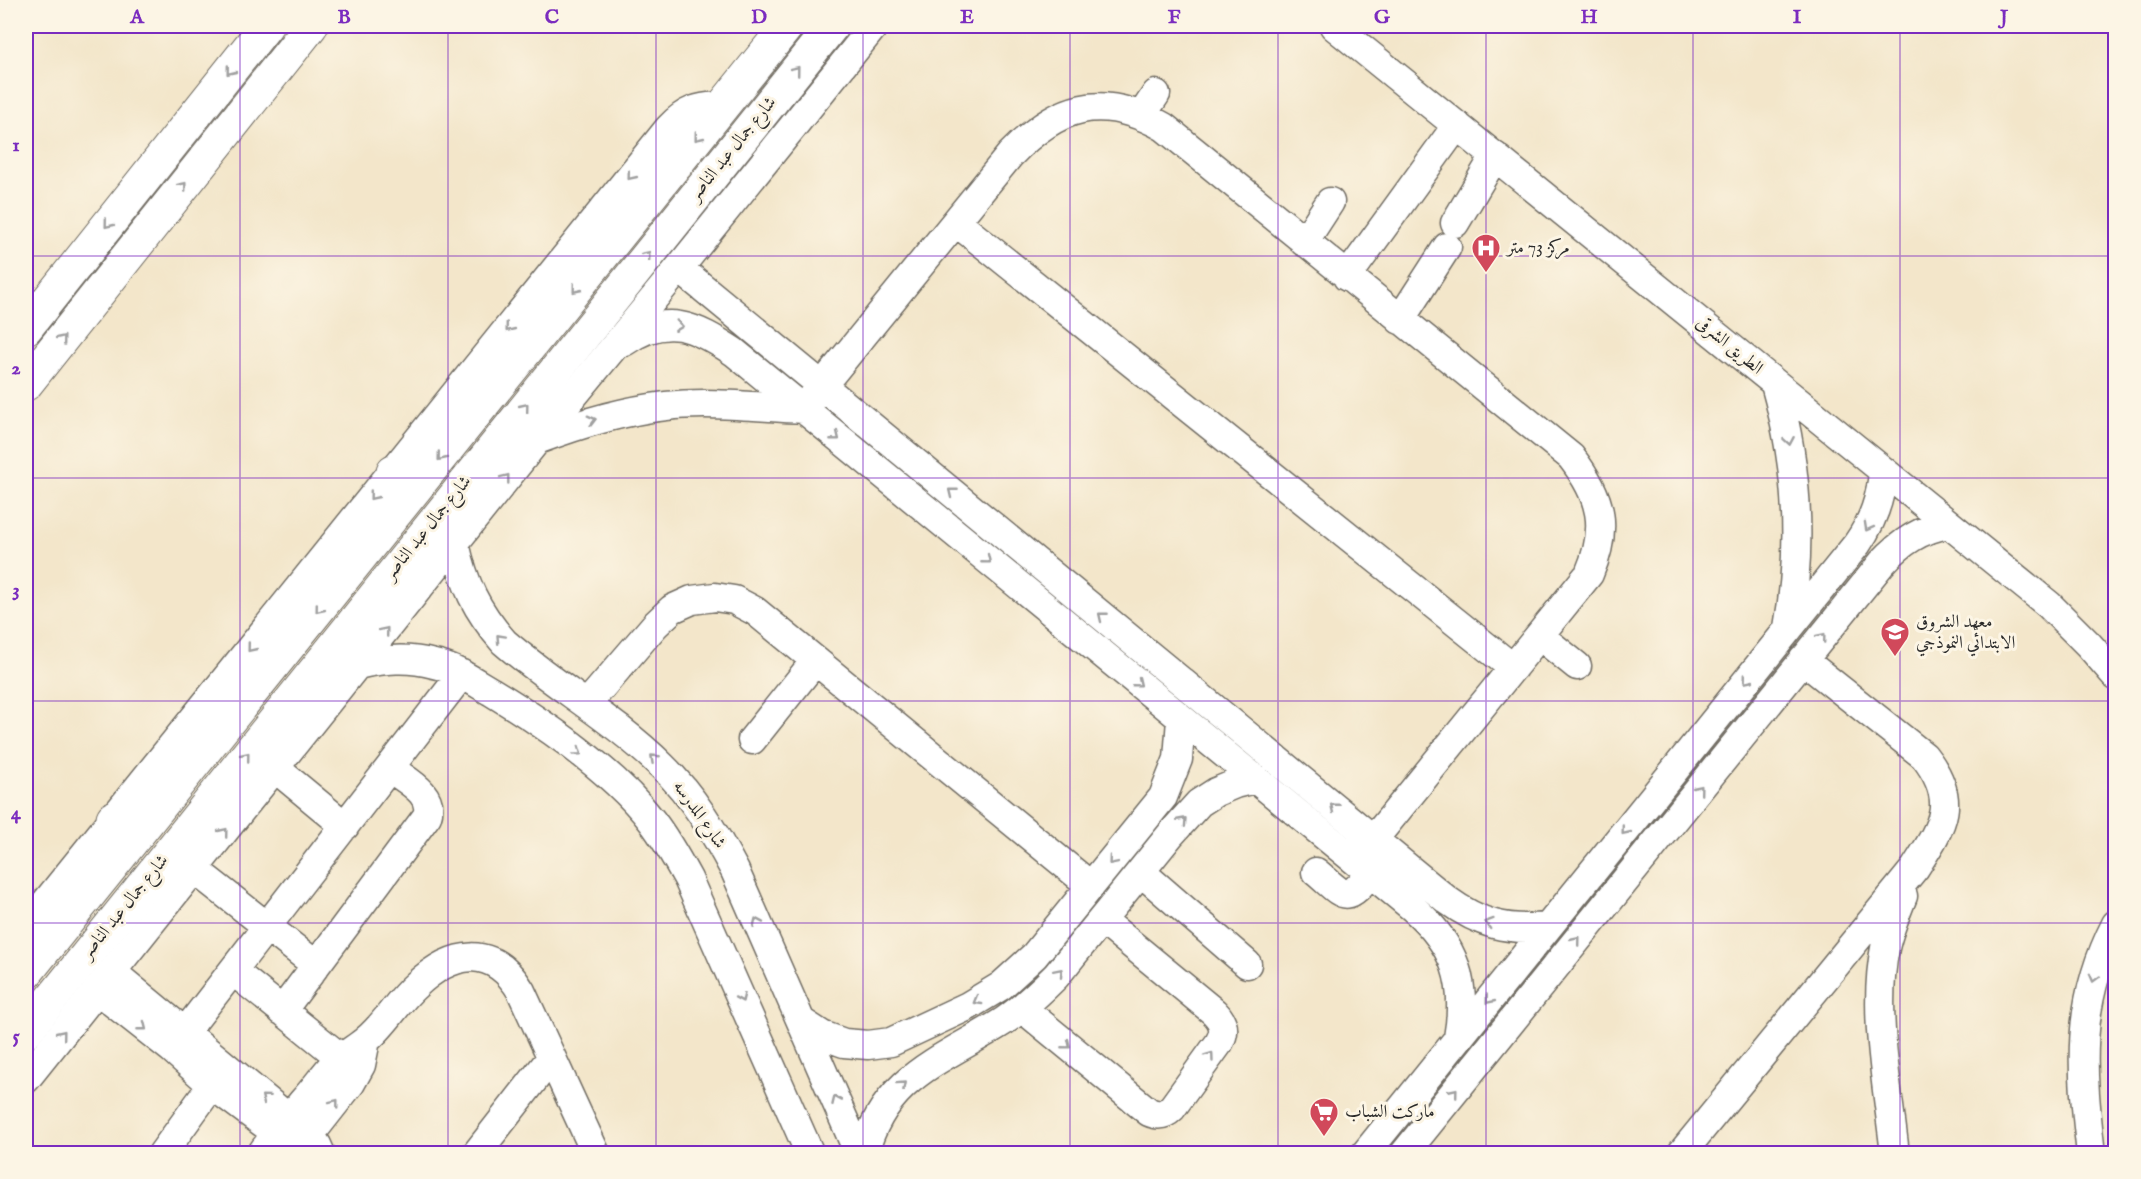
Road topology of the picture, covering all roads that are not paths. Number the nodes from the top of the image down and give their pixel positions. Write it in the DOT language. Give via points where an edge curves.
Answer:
graph roads {
  1 [pos="266,26"];
  2 [pos="311,26"];
  3 [pos="787,26"];
  4 [pos="832,26"];
  5 [pos="874,26"];
  6 [pos="1334,26"];
  7 [pos="1457,125"];
  8 [pos="1495,156"];
  9 [pos="1330,202"];
  10 [pos="956,222"];
  11 [pos="1304,242"];
  12 [pos="679,268"];
  13 [pos="1347,277"];
  14 [pos="1400,320"];
  15 [pos="26,328"];
  16 [pos="608,354"];
  17 [pos="26,384"];
  18 [pos="1775,384"];
  19 [pos="822,386"];
  20 [pos="803,409"];
  21 [pos="537,440"];
  22 [pos="1883,471"];
  23 [pos="1948,524"];
  24 [pos="455,543"];
  25 [pos="1788,629"];
  26 [pos="1540,636"];
  27 [pos="1803,660"];
  28 [pos="815,661"];
  29 [pos="357,665"];
  30 [pos="1577,666"];
  31 [pos="1514,668"];
  32 [pos="462,674"];
  33 [pos="2115,676"];
  34 [pos="579,698"];
  35 [pos="1182,719"];
  36 [pos="545,728"];
  37 [pos="752,740"];
  38 [pos="274,768"];
  39 [pos="390,768"];
  40 [pos="1256,780"];
  41 [pos="345,826"];
  42 [pos="124,828"];
  43 [pos="1374,839"];
  44 [pos="1915,868"];
  45 [pos="194,869"];
  46 [pos="1141,872"];
  47 [pos="1317,872"];
  48 [pos="1370,873"];
  49 [pos="1091,886"];
  50 [pos="1422,897"];
  51 [pos="1102,920"];
  52 [pos="2115,924"];
  53 [pos="26,927"];
  54 [pos="267,927"];
  55 [pos="1547,927"];
  56 [pos="1247,964"];
  57 [pos="316,965"];
  58 [pos="233,971"];
  59 [pos="26,974"];
  60 [pos="105,981"];
  61 [pos="1022,1008"];
  62 [pos="282,1011"];
  63 [pos="802,1022"];
  64 [pos="26,1031"];
  65 [pos="1458,1038"];
  66 [pos="366,1040"];
  67 [pos="179,1041"];
  68 [pos="341,1058"];
  69 [pos="551,1058"];
  70 [pos="820,1064"];
  71 [pos="26,1079"];
  72 [pos="778,1081"];
  73 [pos="212,1085"];
  74 [pos="295,1143"];
  75 [pos="162,1154"];
  76 [pos="476,1154"];
  77 [pos="596,1154"];
  78 [pos="810,1154"];
  79 [pos="862,1154"];
  80 [pos="1365,1154"];
  81 [pos="1404,1154"];
  82 [pos="1681,1154"];
  83 [pos="1895,1154"];
  84 [pos="2091,1154"];
  1 -- 15 [label="main road, one-way"];
  17 -- 2 [label="main road, one-way"];
  3 -- 42 [label="main road, شارع جمال عبد الناصر, one-way" via="404,480"];
  64 -- 4 [label="main road, شارع جمال عبد الناصر, one-way"];
  5 -- 12 [label="street"];
  6 -- 7 [label="street, الطريق الشرقى"];
  7 -- 8 [label="street, الطريق الشرقى"];
  7 -- 13 [label="street"];
  8 -- 14 [label="street"];
  8 -- 18 [label="street, الطريق الشرقى"];
  9 -- 11 [label="street"];
  10 -- 11 [label="street" via="1010,155 1047,122 1094,107 1149,105 1164,127"];
  10 -- 19 [label="street"];
  10 -- 31 [label="street"];
  11 -- 13 [label="street"];
  12 -- 16 [label="street"];
  12 -- 19 [label="street"];
  13 -- 14 [label="street"];
  14 -- 26 [label="street" via="1571,457 1588,478 1598,503 1601,530 1596,556 1589,574"];
  16 -- 20 [label="street, one-way" via="635,334 654,326 695,328 734,352"];
  16 -- 21 [label="street"];
  18 -- 22 [label="street, الطريق الشرقى"];
  18 -- 25 [label="street, one-way" via="1789,440 1796,496 1797,554"];
  19 -- 20 [label="street"];
  43 -- 19 [label="street, one-way"];
  21 -- 20 [label="street, one-way" via="582,423 668,406"];
  20 -- 35 [label="street, one-way"];
  24 -- 21 [label="street, one-way"];
  22 -- 23 [label="street, الطريق الشرقى"];
  22 -- 25 [label="street, one-way" via="1876,510 1868,528"];
  27 -- 23 [label="street, one-way" via="1893,551 1918,533"];
  23 -- 33 [label="street, الطريق الشرقى" via="2049,606"];
  29 -- 24 [label="street, one-way"];
  34 -- 24 [label="street, شارع المدرسه, one-way" via="525,661 485,621 464,579"];
  25 -- 55 [label="street, one-way"];
  26 -- 30 [label="street"];
  26 -- 31 [label="street"];
  27 -- 44 [label="street" via="1924,756 1936,772 1943,790 1940,828"];
  81 -- 27 [label="street, one-way"];
  28 -- 34 [label="street" via="755,611 734,600 693,600 672,609"];
  28 -- 37 [label="street"];
  28 -- 49 [label="street"];
  29 -- 32 [label="street" via="411,659"];
  29 -- 38 [label="street"];
  31 -- 43 [label="street"];
  32 -- 36 [label="street"];
  32 -- 39 [label="street"];
  34 -- 36 [label="street"];
  63 -- 34 [label="street, شارع المدرسه, one-way" via="735,871 698,808 650,755"];
  35 -- 40 [label="street"];
  35 -- 49 [label="street, one-way" via="1178,759 1163,796"];
  36 -- 72 [label="street, one-way" via="590,760 632,798 669,845"];
  38 -- 41 [label="street"];
  45 -- 38 [label="street, one-way"];
  39 -- 41 [label="street"];
  39 -- 57 [label="street" via="424,794 429,805 427,816"];
  46 -- 40 [label="street, one-way" via="1199,804 1226,788"];
  40 -- 48 [label="street"];
  41 -- 54 [label="street"];
  42 -- 53 [label="street"];
  42 -- 59 [label="main road, شارع جمال عبد الناصر"];
  43 -- 50 [label="street"];
  44 -- 82 [label="street"];
  44 -- 83 [label="street" via="1893,921 1881,976 1882,1034"];
  45 -- 54 [label="street"];
  45 -- 60 [label="street"];
  46 -- 51 [label="street"];
  46 -- 56 [label="street"];
  47 -- 48 [label="street" via="1347,894 1357,891"];
  48 -- 50 [label="street"];
  49 -- 63 [label="street, one-way" via="1034,956 1012,976 976,1001 914,1033 891,1042 844,1043"];
  55 -- 50 [label="street, one-way" via="1504,927"];
  50 -- 65 [label="street" via="1431,924 1456,966 1462,989"];
  61 -- 51 [label="street, one-way" via="1056,976"];
  61 -- 51 [label="street, one-way" via="1149,1112 1164,1114 1172,1108 1219,1043 1223,1023"];
  52 -- 84 [label="street, one-way" via="2097,968 2084,1033 2082,1066"];
  54 -- 57 [label="street"];
  54 -- 58 [label="street"];
  55 -- 65 [label="street, one-way"];
  57 -- 62 [label="street"];
  58 -- 62 [label="street"];
  58 -- 67 [label="street"];
  60 -- 67 [label="street"];
  71 -- 60 [label="street, one-way"];
  79 -- 61 [label="street, one-way" via="879,1113 912,1076"];
  62 -- 68 [label="street"];
  63 -- 70 [label="street, شارع المدرسه"];
  65 -- 80 [label="street"];
  66 -- 68 [label="street"];
  66 -- 69 [label="street" via="415,986 446,963 463,957 481,958 512,976"];
  74 -- 66 [label="street, one-way" via="351,1083 361,1065"];
  67 -- 73 [label="street"];
  74 -- 67 [label="street, one-way"];
  68 -- 74 [label="street" via="332,1066"];
  69 -- 76 [label="street"];
  69 -- 77 [label="street"];
  70 -- 72 [label="street"];
  79 -- 70 [label="street, شارع المدرسه, one-way"];
  72 -- 78 [label="street"];
  73 -- 74 [label="street"];
  73 -- 75 [label="street"];
}
